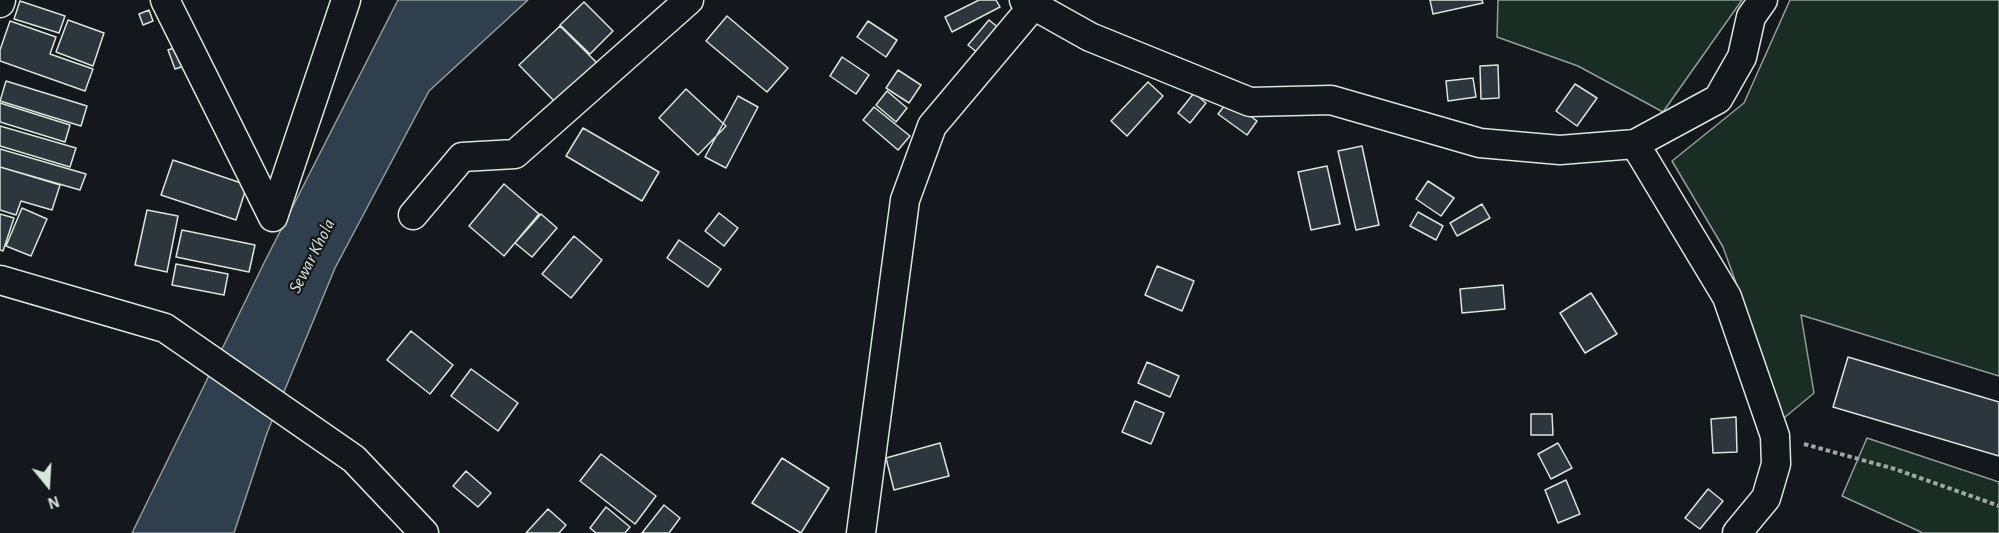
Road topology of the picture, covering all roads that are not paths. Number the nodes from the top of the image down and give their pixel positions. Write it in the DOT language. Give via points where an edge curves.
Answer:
graph roads {
  1 [pos="165,0"];
  2 [pos="346,0"];
  3 [pos="689,0"];
  4 [pos="1763,0"];
  5 [pos="1029,3"];
  6 [pos="1635,144"];
  7 [pos="413,215"];
  8 [pos="0,279"];
  9 [pos="424,533"];
  10 [pos="861,533"];
  11 [pos="1737,533"];
  1 -- 2 [label="street" via="273,218"];
  3 -- 7 [label="street" via="514,154 462,157"];
  4 -- 6 [label="street" via="1751,17 1742,57 1718,99"];
  5 -- 6 [label="street" via="1090,37 1250,102 1331,100 1480,143 1560,150"];
  5 -- 10 [label="street" via="932,126 905,200"];
  6 -- 11 [label="street" via="1727,297 1775,436 1776,464 1766,498"];
  8 -- 9 [label="street" via="165,328 354,459"];
}
